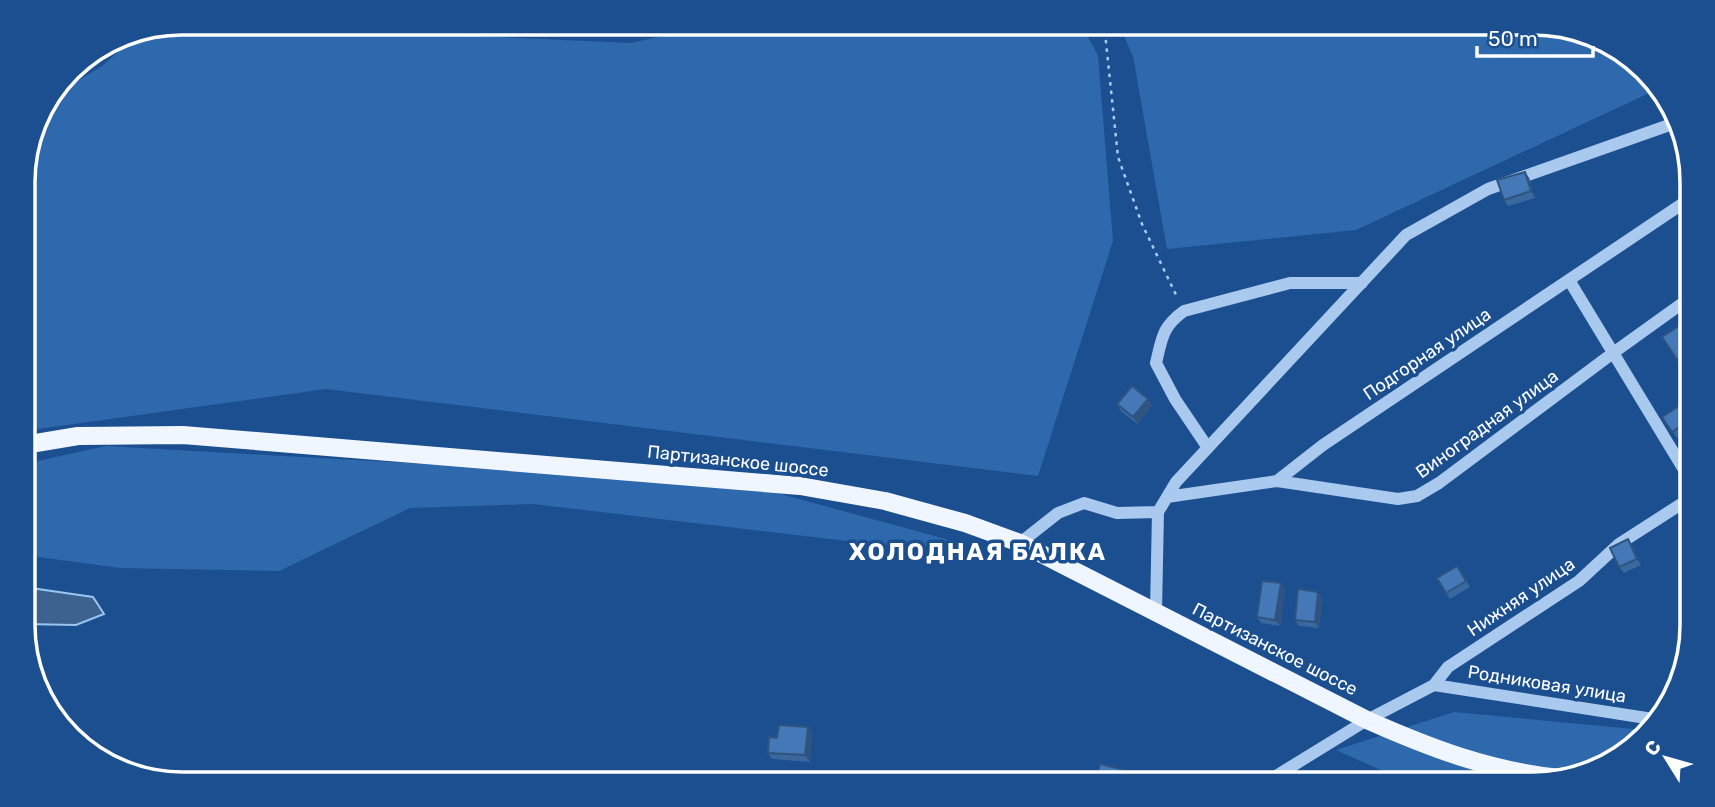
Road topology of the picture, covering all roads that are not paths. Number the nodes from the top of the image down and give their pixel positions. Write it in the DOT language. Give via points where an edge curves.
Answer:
graph roads {
  1 [pos="1668,124"];
  2 [pos="1680,205"];
  3 [pos="1569,280"];
  4 [pos="1362,283"];
  5 [pos="1680,305"];
  6 [pos="1613,352"];
  7 [pos="35,443"];
  8 [pos="1208,448"];
  9 [pos="1680,463"];
  10 [pos="1277,481"];
  11 [pos="1167,497"];
  12 [pos="1680,505"];
  13 [pos="1158,512"];
  14 [pos="1020,543"];
  15 [pos="1156,611"];
  16 [pos="1434,685"];
  17 [pos="1646,718"];
  18 [pos="1367,720"];
  19 [pos="1282,772"];
  20 [pos="1519,772"];
  1 -- 4 [label="street" via="1488,189 1406,235"];
  2 -- 3 [label="street, Подгорная улица"];
  3 -- 6 [label="street"];
  3 -- 10 [label="street, Подгорная улица"];
  4 -- 8 [label="street"];
  4 -- 8 [label="street" via="1290,283 1184,311 1170,322 1156,363"];
  5 -- 6 [label="street, Виноградная улица"];
  6 -- 9 [label="street"];
  6 -- 10 [label="street, Виноградная улица" via="1417,496 1398,499"];
  7 -- 14 [label="main road, Партизанское шоссе" via="78,436 183,435 800,486 885,501"];
  8 -- 11 [label="street"];
  10 -- 11 [label="street, Подгорная улица"];
  11 -- 13 [label="street"];
  12 -- 16 [label="street, Нижняя улица" via="1619,544 1579,581 1448,667"];
  13 -- 14 [label="street" via="1117,513 1084,503 1058,513"];
  13 -- 15 [label="street"];
  14 -- 15 [label="main road, Партизанское шоссе"];
  15 -- 18 [label="main road, Партизанское шоссе"];
  16 -- 17 [label="street, Родниковая улица"];
  16 -- 18 [label="street, Нижняя улица"];
  18 -- 19 [label="street, Нижняя улица"];
  18 -- 20 [label="main road, Партизанское шоссе" via="1465,760"];
}
